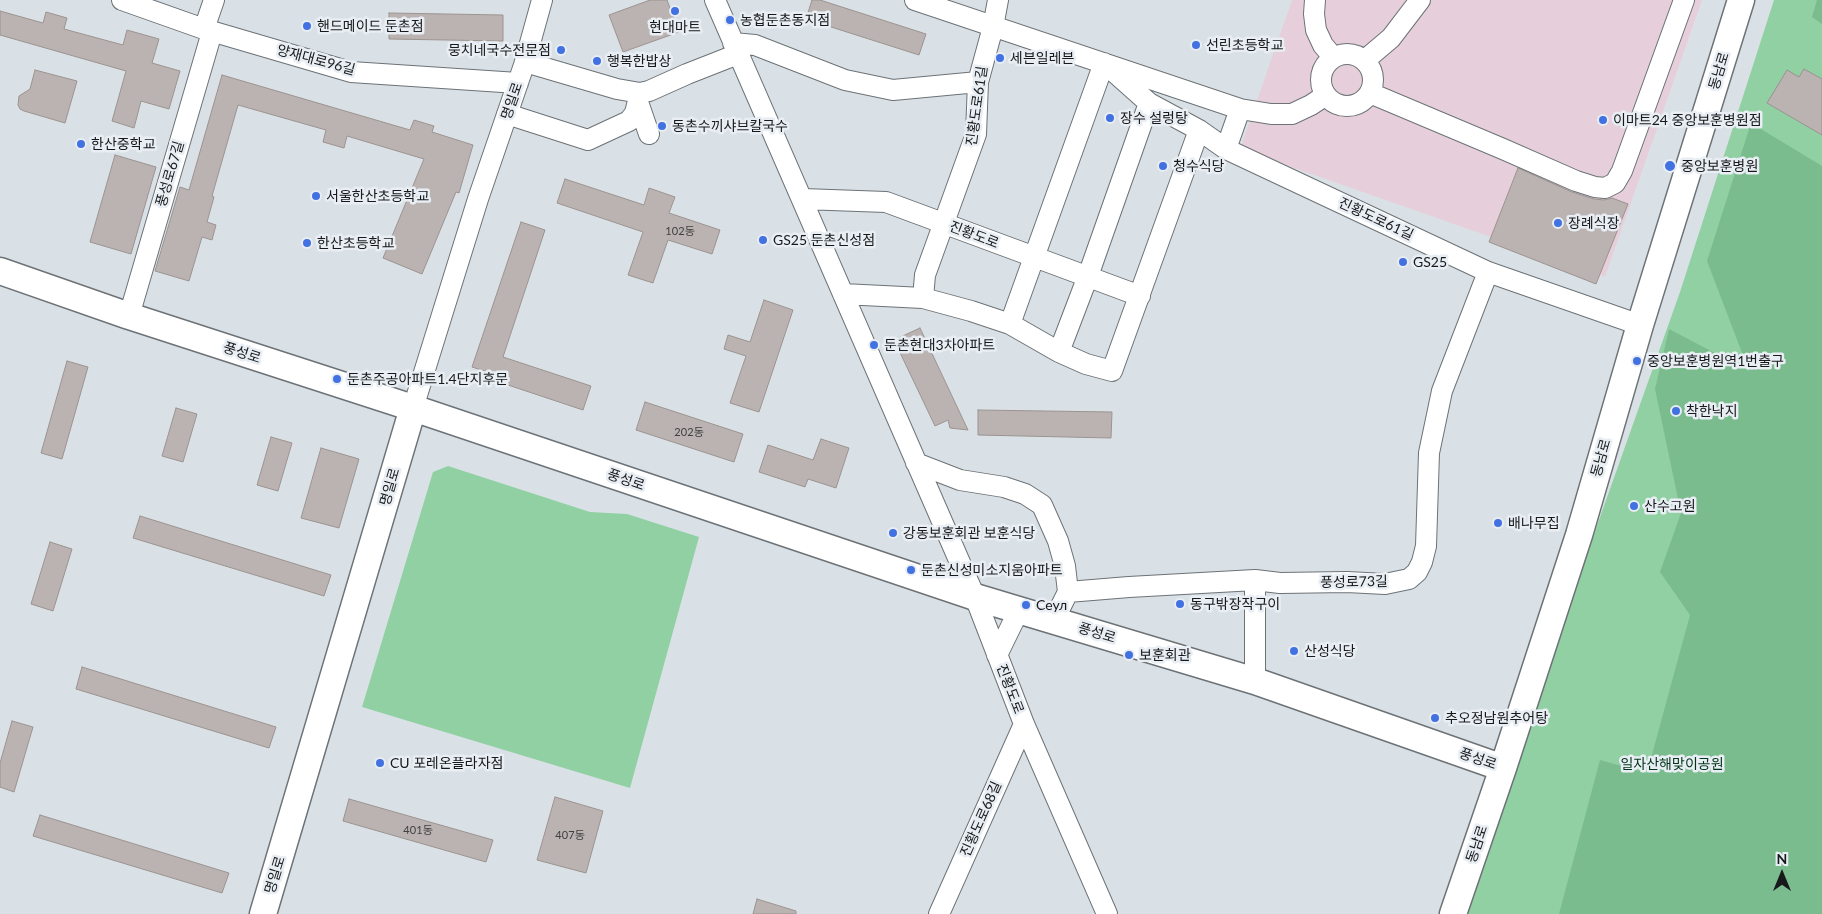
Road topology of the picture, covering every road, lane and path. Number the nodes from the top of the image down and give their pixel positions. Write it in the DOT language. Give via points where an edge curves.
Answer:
graph roads {
  1 [pos="122,0"];
  2 [pos="214,0"];
  3 [pos="542,0"];
  4 [pos="715,0"];
  5 [pos="915,0"];
  6 [pos="998,0"];
  7 [pos="1315,0"];
  8 [pos="1420,0"];
  9 [pos="1684,0"];
  10 [pos="1741,0"];
  11 [pos="993,27"];
  12 [pos="208,30"];
  13 [pos="736,49"];
  14 [pos="1333,58"];
  15 [pos="1365,60"];
  16 [pos="524,62"];
  17 [pos="1104,63"];
  18 [pos="978,82"];
  19 [pos="518,83"];
  20 [pos="1370,93"];
  21 [pos="1326,95"];
  22 [pos="639,98"];
  23 [pos="1149,103"];
  24 [pos="1240,109"];
  25 [pos="507,114"];
  26 [pos="1199,130"];
  27 [pos="649,134"];
  28 [pos="1226,149"];
  29 [pos="802,199"];
  30 [pos="944,224"];
  31 [pos="1033,257"];
  32 [pos="0,271"];
  33 [pos="1488,272"];
  34 [pos="1088,276"];
  35 [pos="843,294"];
  36 [pos="1140,296"];
  37 [pos="923,298"];
  38 [pos="129,316"];
  39 [pos="1010,324"];
  40 [pos="1640,325"];
  41 [pos="1059,352"];
  42 [pos="413,408"];
  43 [pos="916,462"];
  44 [pos="1255,580"];
  45 [pos="1068,592"];
  46 [pos="975,597"];
  47 [pos="1019,610"];
  48 [pos="1054,620"];
  49 [pos="997,655"];
  50 [pos="1254,681"];
  51 [pos="1024,724"];
  52 [pos="1503,768"];
  53 [pos="263,914"];
  54 [pos="939,914"];
  55 [pos="1107,914"];
  56 [pos="1453,914"];
  1 -- 12 [label="street, 양재대로96길"];
  2 -- 12 [label="street, 풍성로67길"];
  3 -- 16 [label="street, 명일로"];
  4 -- 13 [label="street, 진황도로"];
  5 -- 11 [label="street, 진황도로61길"];
  6 -- 11 [label="street, 진황도로61길"];
  7 -- 14 [label="street" via="1316,30"];
  8 -- 15 [label="street" via="1391,38"];
  9 -- 20 [label="street" via="1622,171 1615,183 1605,188 1576,181"];
  10 -- 40 [label="main road, 동남로"];
  11 -- 17 [label="street, 진황도로61길"];
  11 -- 18 [label="street, 진황도로61길"];
  12 -- 19 [label="street, 양재대로96길" via="351,72"];
  12 -- 38 [label="street, 풍성로67길"];
  13 -- 18 [label="street" via="755,45 845,80 893,90"];
  13 -- 22 [label="street"];
  13 -- 29 [label="street, 진황도로"];
  14 -- 15 [label="street" via="1350,54"];
  14 -- 21 [label="street" via="1327,63 1321,78"];
  15 -- 20 [label="street" via="1373,76"];
  16 -- 19 [label="street, 명일로"];
  16 -- 22 [label="street"];
  17 -- 23 [label="street, 진황도로61길"];
  17 -- 24 [label="street, 진황도로61길"];
  17 -- 31 [label="street"];
  18 -- 30 [label="street, 진황도로61길" via="976,134"];
  19 -- 25 [label="street, 명일로"];
  20 -- 21 [label="street" via="1357,104 1348,106 1332,101"];
  21 -- 24 [label="street, 진황도로61길" via="1292,114"];
  22 -- 25 [label="street" via="629,121 588,140"];
  22 -- 27 [label="street"];
  23 -- 26 [label="street, 진황도로61길"];
  23 -- 34 [label="street"];
  24 -- 28 [label="street"];
  25 -- 42 [label="street, 명일로"];
  26 -- 28 [label="street, 진황도로61길"];
  26 -- 36 [label="street"];
  28 -- 33 [label="street, 진황도로61길"];
  29 -- 30 [label="street, 진황도로" via="886,202"];
  29 -- 35 [label="street, 진황도로"];
  30 -- 31 [label="street, 진황도로"];
  30 -- 37 [label="street, 진황도로61길" via="925,275"];
  31 -- 34 [label="street, 진황도로"];
  31 -- 39 [label="street"];
  32 -- 38 [label="main road, 풍성로"];
  33 -- 40 [label="street, 진황도로61길"];
  33 -- 44 [label="street, 풍성로73길" via="1442,391 1429,453 1426,546 1417,572 1408,579 1385,584"];
  34 -- 36 [label="street, 진황도로"];
  34 -- 41 [label="street"];
  35 -- 37 [label="street"];
  35 -- 43 [label="street, 진황도로"];
  36 -- 41 [label="street" via="1112,371"];
  37 -- 39 [label="street"];
  38 -- 42 [label="main road, 풍성로"];
  39 -- 41 [label="street"];
  40 -- 52 [label="main road, 동남로" via="1579,535"];
  42 -- 46 [label="main road, 풍성로"];
  42 -- 53 [label="main road, 명일로"];
  43 -- 45 [label="street" via="960,480 1025,494 1042,505 1065,566"];
  43 -- 46 [label="street, 진황도로"];
  44 -- 45 [label="street, 풍성로73길"];
  44 -- 50 [label="street"];
  45 -- 48 [label="street"];
  46 -- 47 [label="main road, 풍성로"];
  46 -- 49 [label="street, 진황도로"];
  47 -- 48 [label="main road, 풍성로"];
  47 -- 49 [label="street"];
  48 -- 50 [label="main road, 풍성로"];
  49 -- 51 [label="street, 진황도로"];
  50 -- 52 [label="main road, 풍성로"];
  51 -- 54 [label="street, 진황도로68길"];
  51 -- 55 [label="street, 진황도로"];
  52 -- 56 [label="main road, 동남로"];
}
